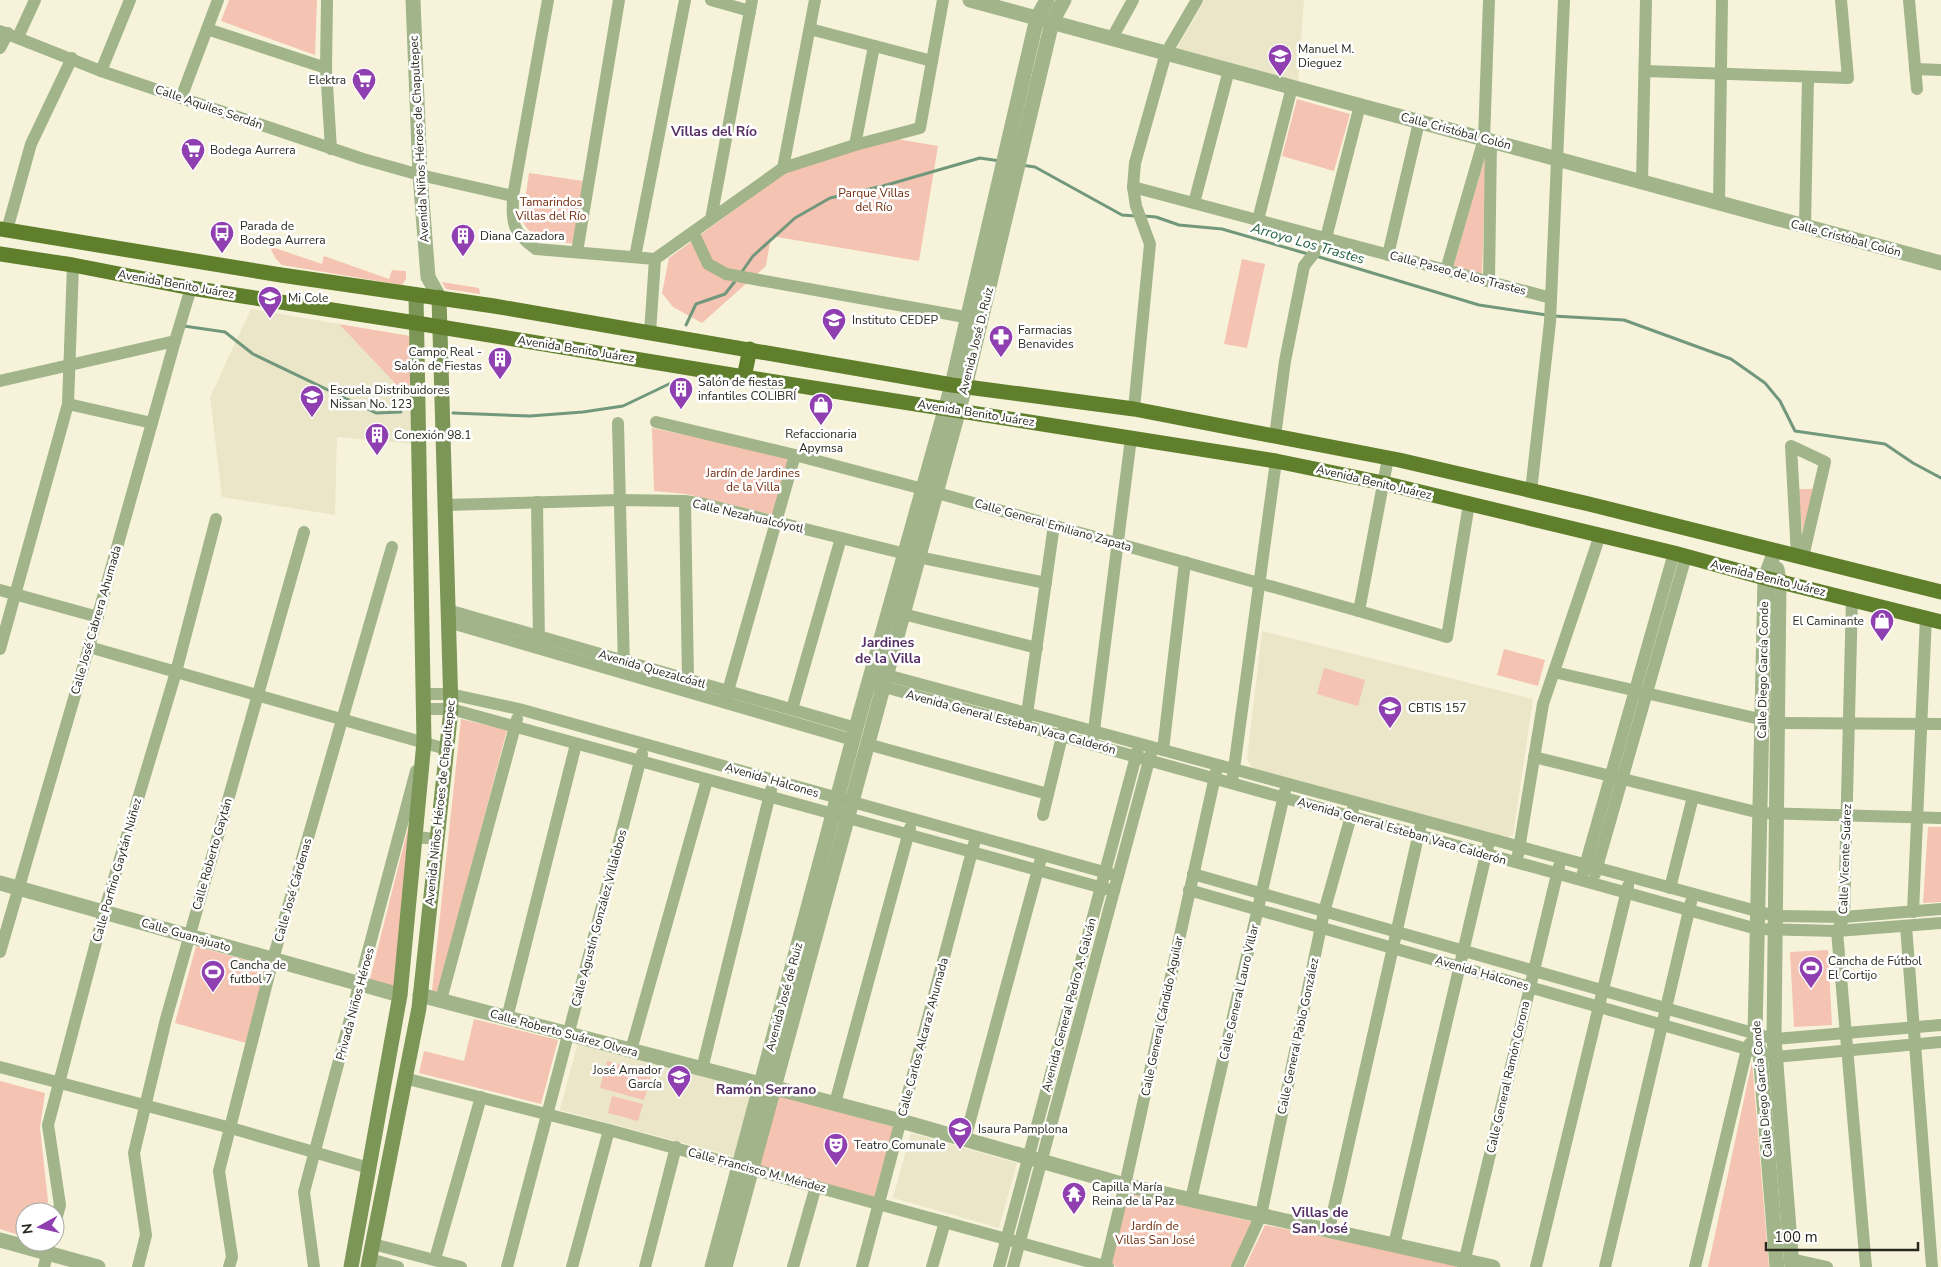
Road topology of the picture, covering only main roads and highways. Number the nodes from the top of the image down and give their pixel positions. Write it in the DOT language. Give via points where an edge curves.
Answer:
graph roads {
  1 [pos="4,229"];
  2 [pos="0,254"];
  3 [pos="416,295"];
  4 [pos="439,297"];
  5 [pos="416,323"];
  6 [pos="440,327"];
  7 [pos="750,350"];
  8 [pos="744,378"];
  9 [pos="1941,592"];
  10 [pos="1934,620"];
  11 [pos="369,1263"];
  12 [pos="351,1267"];
  1 -- 3 [label="main road, Avenida Benito Juárez" via="281,276"];
  2 -- 5 [label="main road, Avenida Benito Juárez"];
  3 -- 4 [label="main road, Avenida Benito Juárez"];
  3 -- 5 [label="main road, Avenida Niños Héroes de Chapultepec"];
  4 -- 6 [label="main road, Avenida Niños Héroes de Chapultepec"];
  4 -- 7 [label="main road, Avenida Benito Juárez"];
  5 -- 6 [label="main road, Avenida Benito Juárez"];
  5 -- 12 [label="main road, Avenida Niños Héroes de Chapultepec" via="424,742 400,995"];
  6 -- 8 [label="main road, Avenida Benito Juárez"];
  6 -- 11 [label="main road, Avenida Niños Héroes de Chapultepec" via="451,701 420,995"];
  7 -- 8 [label="main road"];
  7 -- 9 [label="main road, Avenida Benito Juárez" via="958,386 1134,409 1388,458"];
  8 -- 10 [label="main road, Avenida Benito Juárez" via="1276,461 1600,535"];
}
